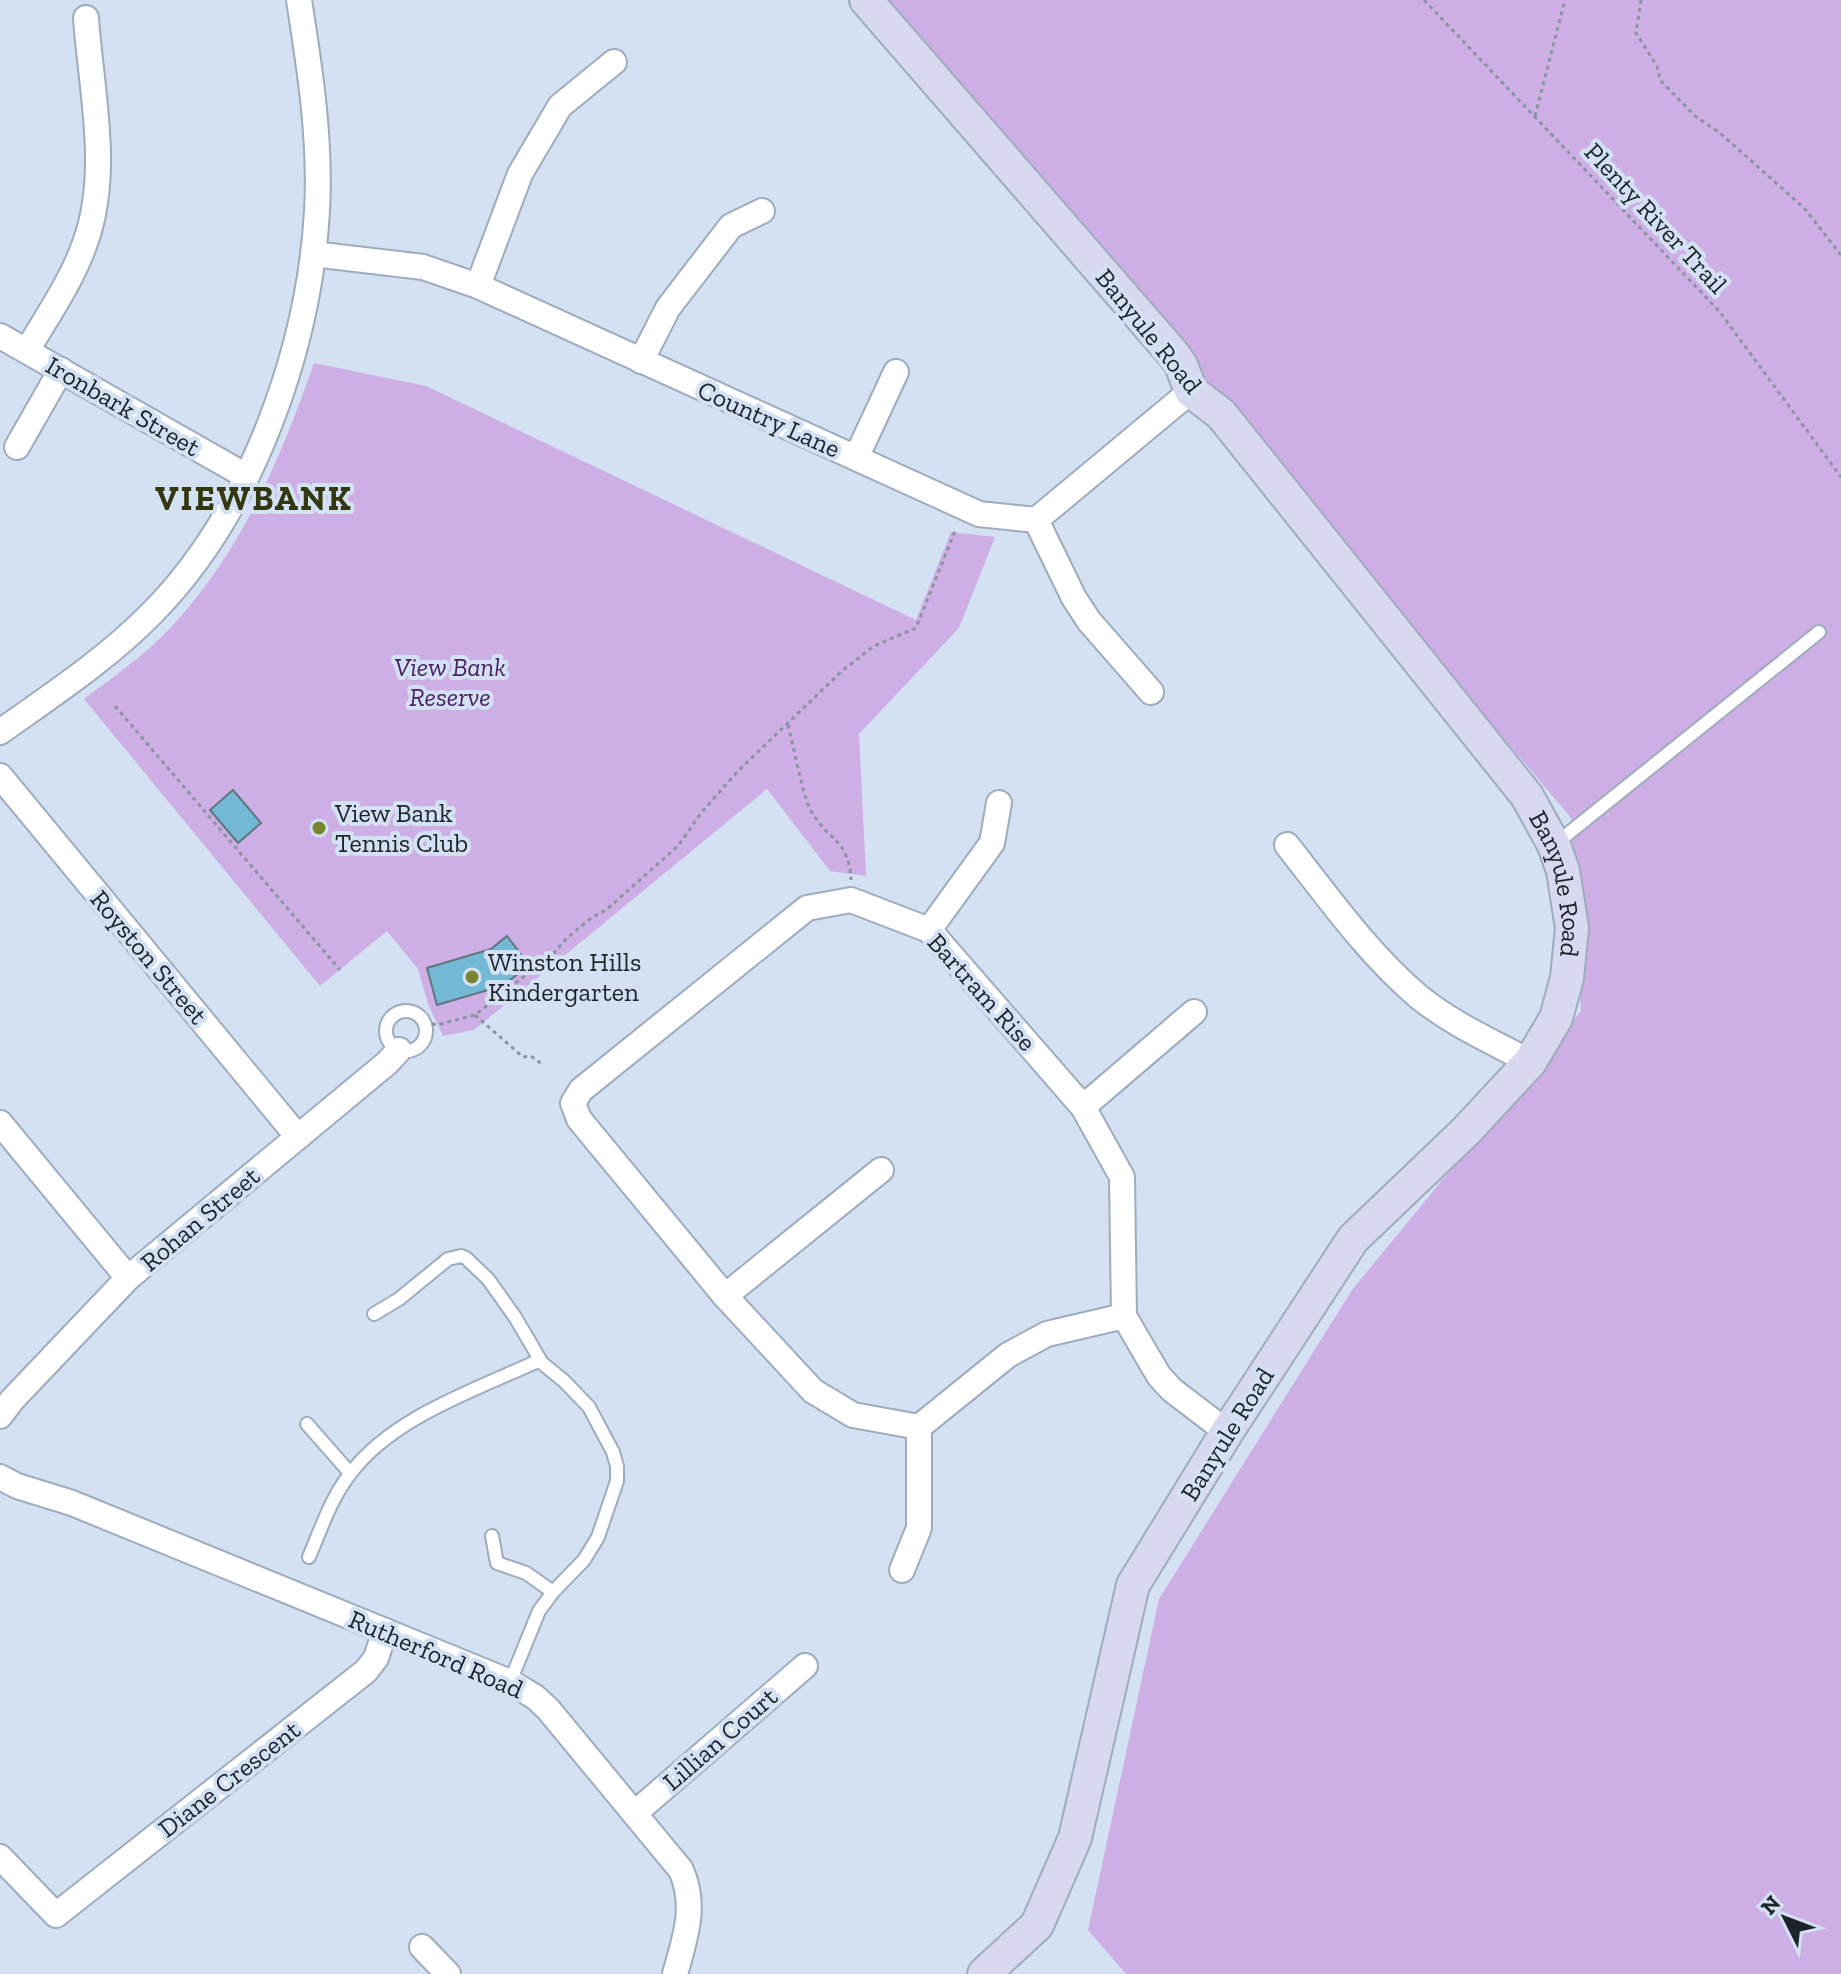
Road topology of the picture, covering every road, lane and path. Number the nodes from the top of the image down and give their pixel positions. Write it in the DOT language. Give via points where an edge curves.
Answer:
graph roads {
  1 [pos="299,0"];
  2 [pos="866,0"];
  3 [pos="1424,0"];
  4 [pos="1565,0"];
  5 [pos="1641,0"];
  6 [pos="86,18"];
  7 [pos="614,62"];
  8 [pos="1535,116"];
  9 [pos="762,211"];
  10 [pos="313,254"];
  11 [pos="1841,255"];
  12 [pos="478,286"];
  13 [pos="0,336"];
  14 [pos="27,351"];
  15 [pos="641,361"];
  16 [pos="61,370"];
  17 [pos="896,372"];
  18 [pos="1191,391"];
  19 [pos="17,447"];
  20 [pos="856,458"];
  21 [pos="246,476"];
  22 [pos="1841,477"];
  23 [pos="1036,520"];
  24 [pos="955,531"];
  25 [pos="1819,632"];
  26 [pos="1151,692"];
  27 [pos="115,706"];
  28 [pos="788,724"];
  29 [pos="0,732"];
  30 [pos="0,776"];
  31 [pos="999,803"];
  32 [pos="1287,845"];
  33 [pos="1554,845"];
  34 [pos="851,900"];
  35 [pos="929,930"];
  36 [pos="340,970"];
  37 [pos="1194,1012"];
  38 [pos="475,1015"];
  39 [pos="424,1022"];
  40 [pos="399,1050"];
  41 [pos="1530,1062"];
  42 [pos="543,1065"];
  43 [pos="1083,1107"];
  44 [pos="0,1123"];
  45 [pos="298,1137"];
  46 [pos="881,1170"];
  47 [pos="128,1278"];
  48 [pos="725,1296"];
  49 [pos="374,1314"];
  50 [pos="1124,1316"];
  51 [pos="540,1360"];
  52 [pos="4,1408"];
  53 [pos="307,1424"];
  54 [pos="919,1427"];
  55 [pos="1227,1432"];
  56 [pos="0,1464"];
  57 [pos="350,1473"];
  58 [pos="0,1477"];
  59 [pos="72,1503"];
  60 [pos="492,1536"];
  61 [pos="309,1557"];
  62 [pos="902,1570"];
  63 [pos="553,1592"];
  64 [pos="385,1631"];
  65 [pos="805,1666"];
  66 [pos="510,1682"];
  67 [pos="635,1813"];
  68 [pos="0,1857"];
  69 [pos="422,1947"];
  70 [pos="448,1974"];
  71 [pos="675,1974"];
  72 [pos="984,1974"];
  1 -- 10 [label="street" via="316,126"];
  2 -- 18 [label="street, Banyule Road" via="1174,355"];
  3 -- 8 [label="path, Plenty River Trail"];
  4 -- 8 [label="path"];
  5 -- 11 [label="path" via="1636,33 1660,80 1805,209"];
  6 -- 14 [label="street" via="98,154 93,216 80,256"];
  7 -- 12 [label="street" via="560,106 520,174"];
  8 -- 22 [label="path, Plenty River Trail" via="1719,311"];
  9 -- 15 [label="street" via="731,226 668,308"];
  10 -- 12 [label="street, Country Lane" via="423,267"];
  10 -- 21 [label="street" via="291,359"];
  12 -- 15 [label="street, Country Lane"];
  13 -- 14 [label="street, Ironbark Street"];
  14 -- 16 [label="street, Ironbark Street"];
  15 -- 20 [label="street, Country Lane"];
  16 -- 19 [label="street"];
  16 -- 21 [label="street, Ironbark Street"];
  17 -- 20 [label="street"];
  18 -- 23 [label="street"];
  18 -- 33 [label="street, Banyule Road" via="1231,426 1527,796"];
  20 -- 23 [label="street, Country Lane" via="979,514"];
  21 -- 29 [label="street" via="207,545 155,611 90,667"];
  23 -- 26 [label="street" via="1089,621"];
  24 -- 28 [label="path" via="916,628 859,656"];
  25 -- 33 [label="lane"];
  27 -- 36 [label="path"];
  28 -- 34 [label="path" via="811,811 848,855"];
  28 -- 38 [label="path" via="721,790 678,846"];
  30 -- 45 [label="street, Royston Street"];
  31 -- 35 [label="street" via="992,843"];
  32 -- 41 [label="street" via="1369,947 1420,998"];
  33 -- 41 [label="street, Banyule Road" via="1572,928 1567,978 1556,1018"];
  34 -- 35 [label="street, Bartram Rise"];
  34 -- 48 [label="street" via="807,908 565,1099"];
  35 -- 43 [label="street, Bartram Rise"];
  37 -- 43 [label="street"];
  38 -- 39 [label="path" via="437,1025"];
  38 -- 42 [label="path" via="523,1057"];
  39 -- 40 [label="lane" via="421,1044"];
  39 -- 40 [label="lane" via="406,1010 393,1015 386,1034"];
  40 -- 45 [label="street, Rohan Street"];
  41 -- 55 [label="street, Banyule Road" via="1353,1239"];
  43 -- 50 [label="street, Bartram Rise" via="1122,1177"];
  44 -- 47 [label="street"];
  45 -- 47 [label="street, Rohan Street"];
  46 -- 48 [label="street"];
  47 -- 52 [label="street, Rohan Street"];
  48 -- 54 [label="street" via="813,1391 853,1415"];
  49 -- 51 [label="lane" via="448,1259 461,1256 488,1279"];
  50 -- 54 [label="street" via="1047,1334 1008,1355"];
  50 -- 55 [label="street, Bartram Rise" via="1159,1376"];
  51 -- 57 [label="lane" via="419,1417"];
  51 -- 63 [label="lane" via="589,1407 617,1466 614,1493 593,1548"];
  53 -- 57 [label="lane"];
  54 -- 62 [label="street" via="919,1528"];
  55 -- 72 [label="street, Banyule Road" via="1133,1585 1075,1838 1037,1925"];
  56 -- 59 [label="street, Rutherford Road"];
  57 -- 61 [label="lane"];
  58 -- 59 [label="street, Rutherford Road"];
  59 -- 64 [label="street, Rutherford Road"];
  60 -- 63 [label="lane" via="497,1563 526,1573"];
  63 -- 66 [label="lane" via="539,1611"];
  64 -- 66 [label="street, Rutherford Road"];
  64 -- 68 [label="street, Diane Crescent" via="366,1671 56,1924"];
  65 -- 67 [label="street, Lillian Court"];
  66 -- 67 [label="street, Rutherford Road" via="548,1709"];
  67 -- 71 [label="street, Rutherford Road" via="681,1870 689,1890 687,1928"];
  69 -- 70 [label="street"];
}
